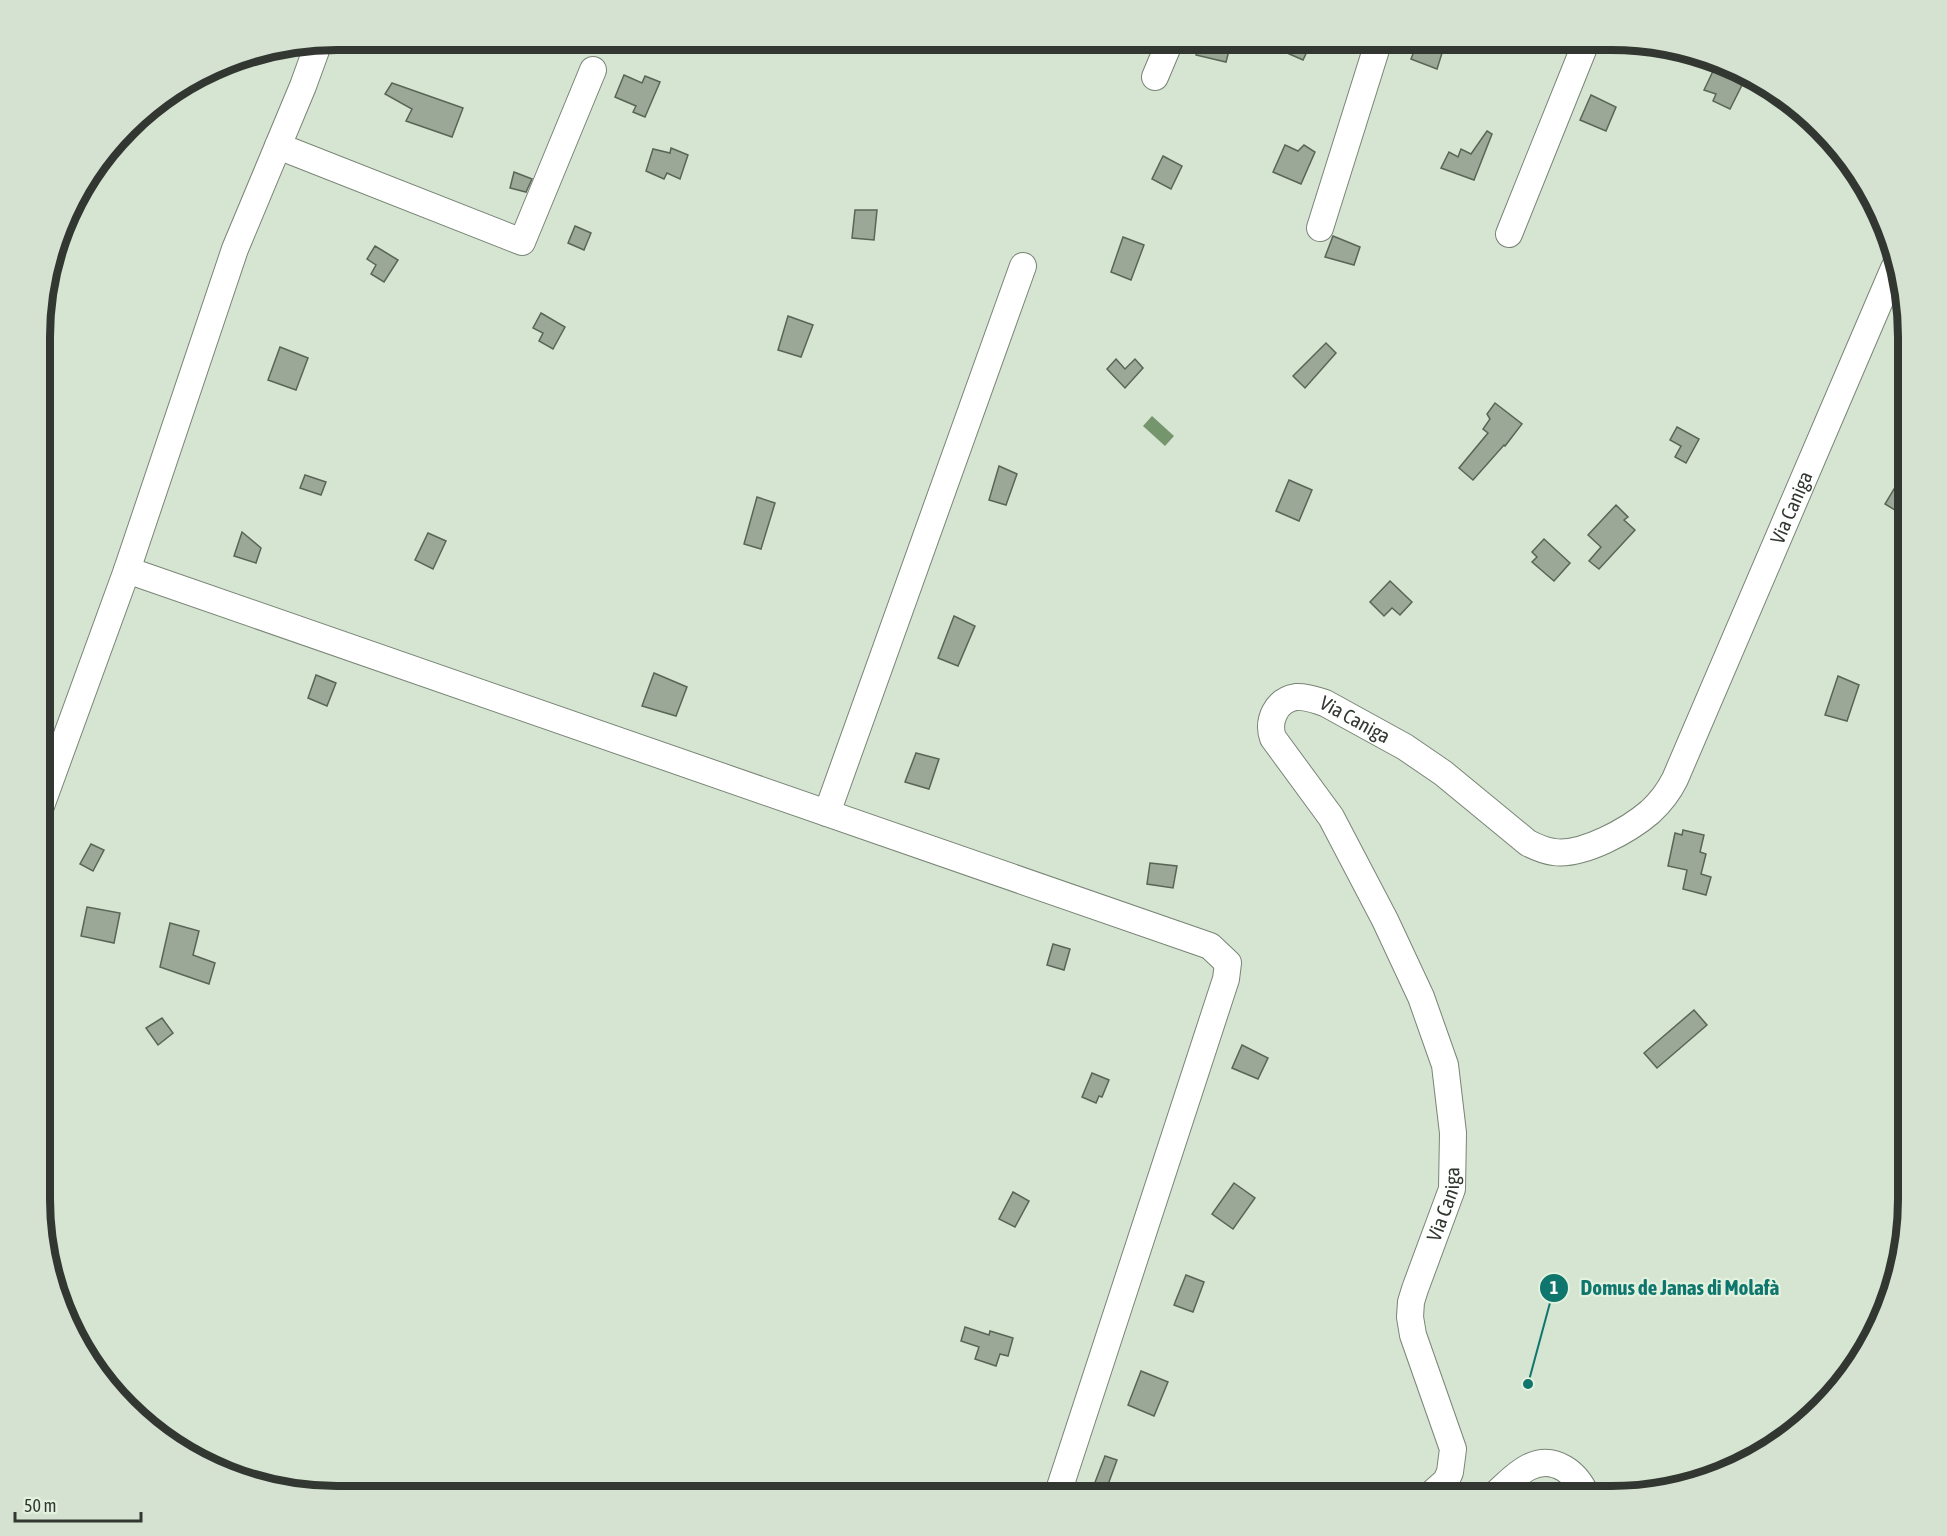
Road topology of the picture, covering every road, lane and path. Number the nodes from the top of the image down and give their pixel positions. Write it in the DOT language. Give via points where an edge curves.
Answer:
graph roads {
  1 [pos="1167,49"];
  2 [pos="1376,49"];
  3 [pos="1583,49"];
  4 [pos="316,50"];
  5 [pos="593,70"];
  6 [pos="1155,77"];
  7 [pos="278,146"];
  8 [pos="1320,228"];
  9 [pos="1509,234"];
  10 [pos="1023,266"];
  11 [pos="1891,276"];
  12 [pos="127,570"];
  13 [pos="50,779"];
  14 [pos="827,813"];
  15 [pos="1060,1486"];
  16 [pos="1440,1486"];
  17 [pos="1506,1486"];
  18 [pos="1581,1486"];
  1 -- 6 [label="street"];
  2 -- 8 [label="street"];
  3 -- 9 [label="street"];
  4 -- 7 [label="street"];
  5 -- 7 [label="street" via="522,242"];
  7 -- 12 [label="street" via="235,249"];
  10 -- 14 [label="street"];
  11 -- 16 [label="street, Via Caniga" via="1675,779 1645,816 1579,849 1541,849 1405,747 1325,703 1310,698 1288,699 1271,719 1273,738 1331,817 1385,920 1421,997 1445,1065 1453,1133 1452,1190 1415,1289 1410,1317 1453,1449 1450,1473"];
  12 -- 13 [label="street"];
  12 -- 14 [label="street"];
  14 -- 15 [label="street" via="1210,946 1228,963"];
  17 -- 18 [label="street" via="1529,1467 1547,1463 1575,1475"];
}
